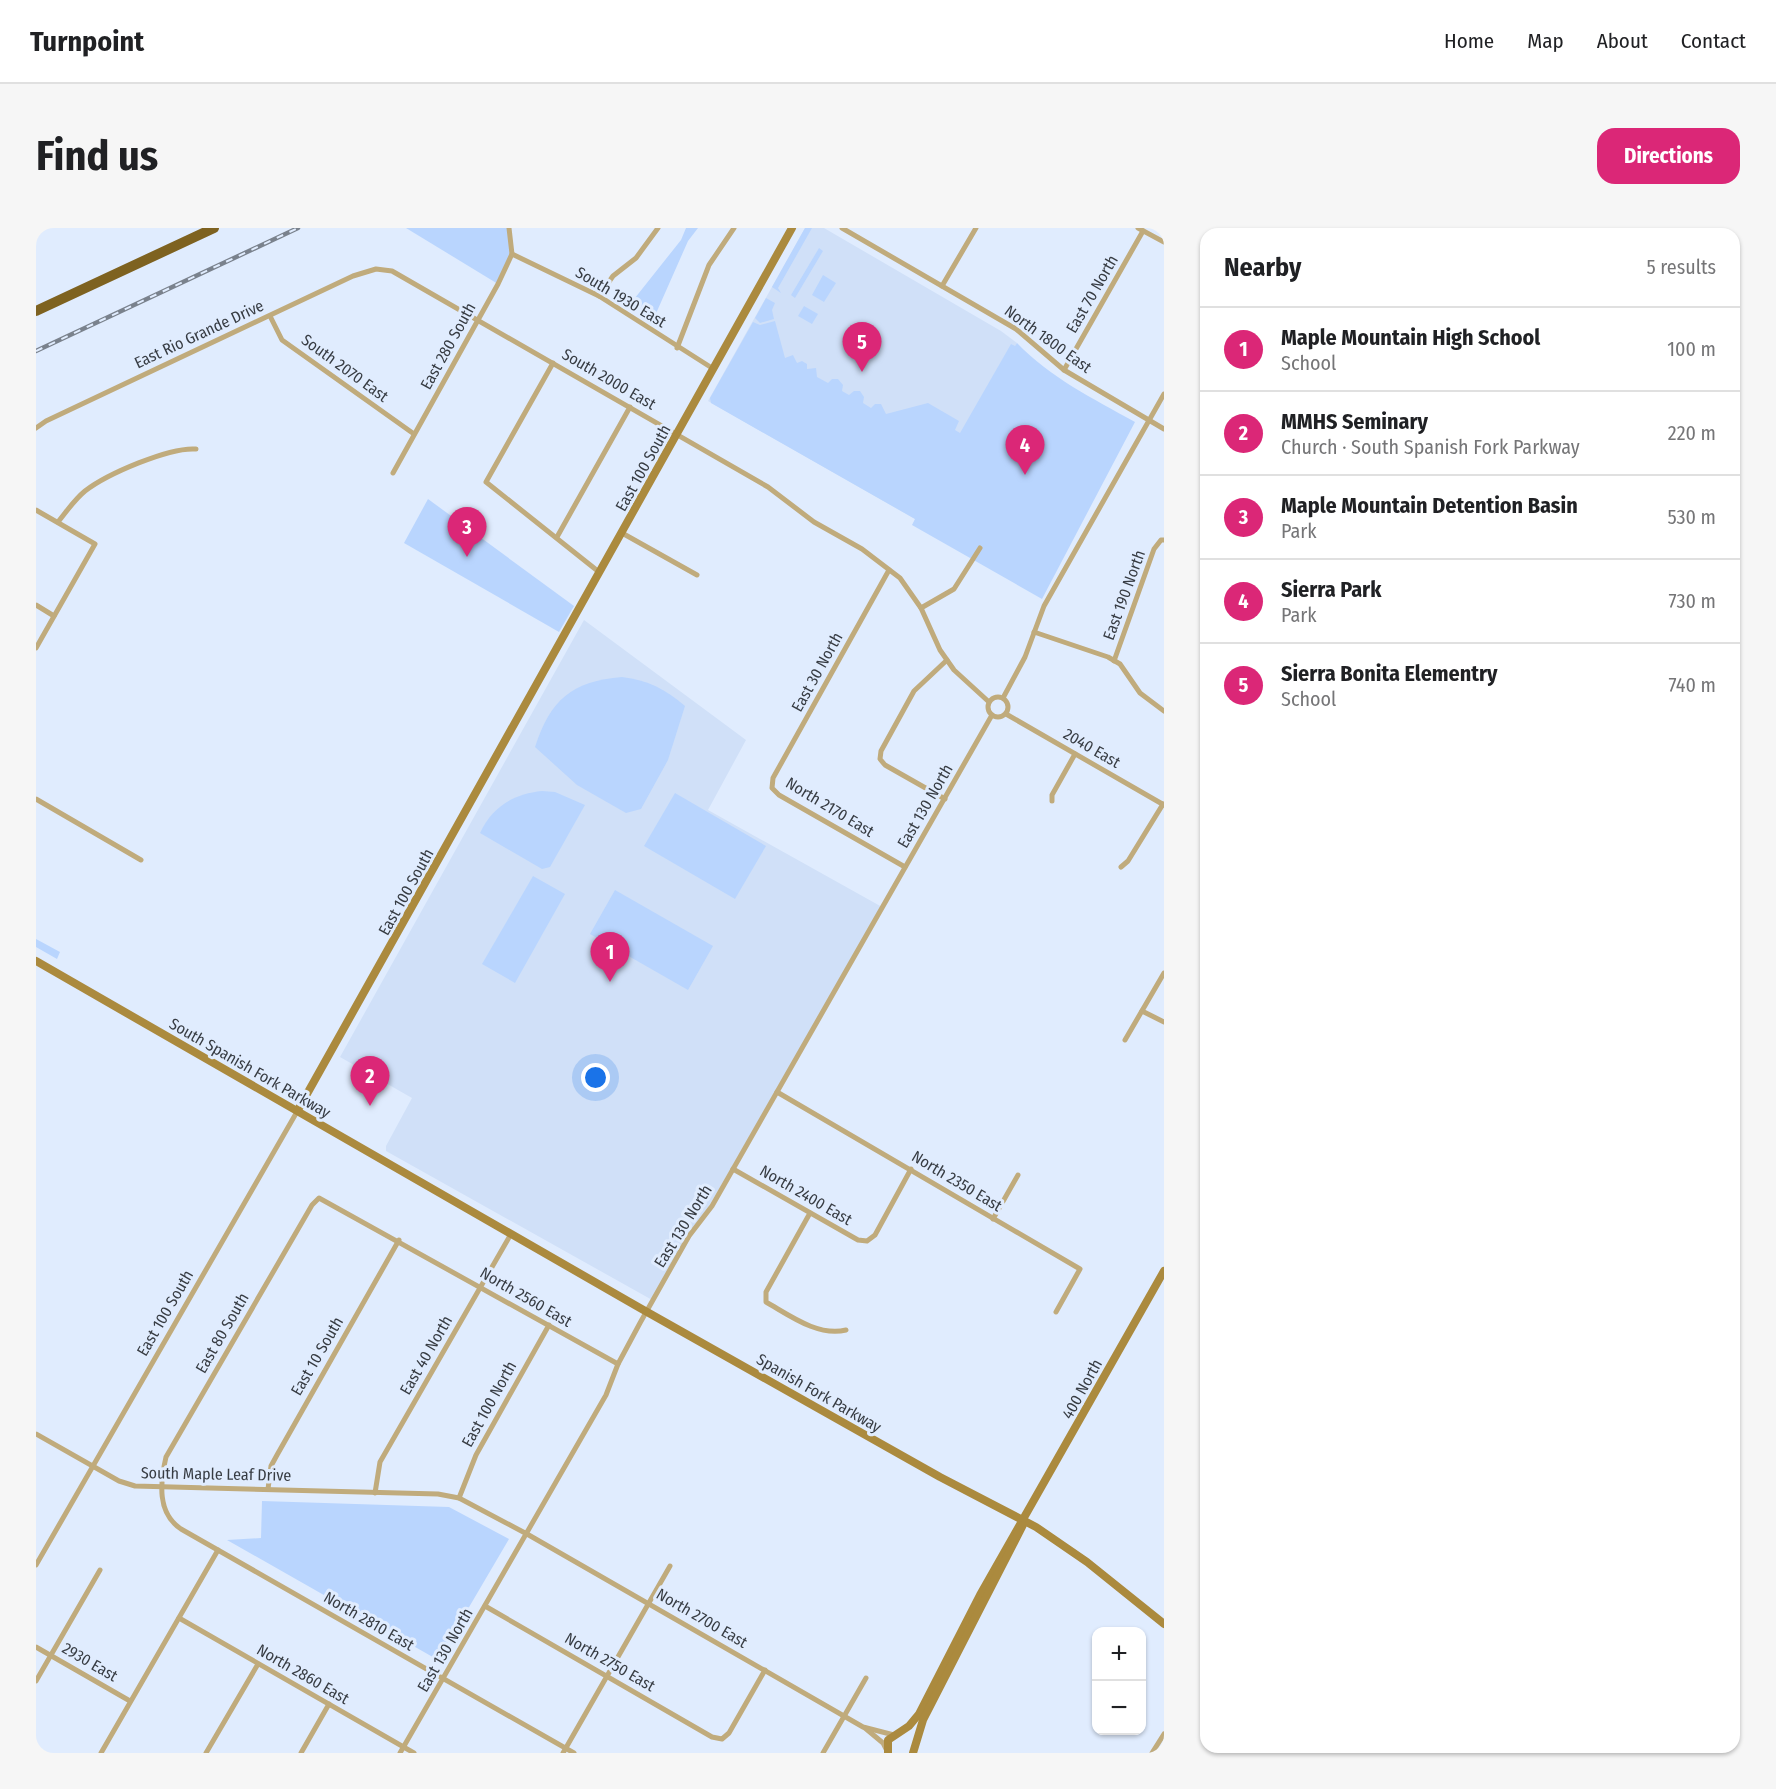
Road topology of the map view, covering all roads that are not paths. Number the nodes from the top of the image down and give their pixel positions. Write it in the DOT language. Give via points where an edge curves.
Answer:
graph roads {
  1 [pos="214,228"];
  2 [pos="509,228"];
  3 [pos="658,228"];
  4 [pos="734,228"];
  5 [pos="792,228"];
  6 [pos="842,228"];
  7 [pos="976,228"];
  8 [pos="1140,229"];
  9 [pos="1164,242"];
  10 [pos="512,254"];
  11 [pos="376,269"];
  12 [pos="942,286"];
  13 [pos="599,296"];
  14 [pos="36,311"];
  15 [pos="270,316"];
  16 [pos="477,319"];
  17 [pos="677,348"];
  18 [pos="553,363"];
  19 [pos="712,368"];
  20 [pos="1064,370"];
  21 [pos="1164,394"];
  22 [pos="630,407"];
  23 [pos="1149,421"];
  24 [pos="36,428"];
  25 [pos="1164,429"];
  26 [pos="414,434"];
  27 [pos="678,434"];
  28 [pos="196,449"];
  29 [pos="393,473"];
  30 [pos="36,510"];
  31 [pos="58,522"];
  32 [pos="622,533"];
  33 [pos="556,537"];
  34 [pos="1163,540"];
  35 [pos="980,548"];
  36 [pos="889,570"];
  37 [pos="599,572"];
  38 [pos="697,575"];
  39 [pos="36,605"];
  40 [pos="921,608"];
  41 [pos="54,616"];
  42 [pos="1034,632"];
  43 [pos="36,648"];
  44 [pos="947,660"];
  45 [pos="1114,661"];
  46 [pos="1003,698"];
  47 [pos="989,702"];
  48 [pos="1164,711"];
  49 [pos="1006,714"];
  50 [pos="992,716"];
  51 [pos="1075,754"];
  52 [pos="771,788"];
  53 [pos="36,799"];
  54 [pos="945,799"];
  55 [pos="1052,801"];
  56 [pos="1163,805"];
  57 [pos="141,860"];
  58 [pos="905,867"];
  59 [pos="1121,867"];
  60 [pos="36,961"];
  61 [pos="1164,973"];
  62 [pos="1142,1011"];
  63 [pos="1164,1022"];
  64 [pos="1125,1040"];
  65 [pos="777,1092"];
  66 [pos="298,1110"];
  67 [pos="733,1169"];
  68 [pos="911,1169"];
  69 [pos="1018,1175"];
  70 [pos="319,1198"];
  71 [pos="452,1198"];
  72 [pos="810,1213"];
  73 [pos="993,1218"];
  74 [pos="512,1234"];
  75 [pos="399,1240"];
  76 [pos="1164,1271"];
  77 [pos="481,1286"];
  78 [pos="648,1311"];
  79 [pos="1056,1312"];
  80 [pos="549,1325"];
  81 [pos="846,1330"];
  82 [pos="618,1364"];
  83 [pos="36,1434"];
  84 [pos="92,1466"];
  85 [pos="162,1487"];
  86 [pos="268,1489"];
  87 [pos="375,1493"];
  88 [pos="459,1498"];
  89 [pos="1024,1521"];
  90 [pos="181,1529"];
  91 [pos="527,1534"];
  92 [pos="218,1550"];
  93 [pos="36,1565"];
  94 [pos="670,1566"];
  95 [pos="100,1570"];
  96 [pos="648,1603"];
  97 [pos="485,1606"];
  98 [pos="179,1618"];
  99 [pos="1164,1624"];
  100 [pos="36,1647"];
  101 [pos="51,1655"];
  102 [pos="258,1664"];
  103 [pos="765,1670"];
  104 [pos="607,1676"];
  105 [pos="866,1678"];
  106 [pos="443,1679"];
  107 [pos="36,1681"];
  108 [pos="130,1701"];
  109 [pos="329,1704"];
  110 [pos="845,1716"];
  111 [pos="863,1727"];
  112 [pos="1164,1734"];
  113 [pos="895,1735"];
  114 [pos="915,1749"];
  115 [pos="402,1750"];
  116 [pos="564,1751"];
  117 [pos="887,1752"];
  118 [pos="100,1753"];
  119 [pos="206,1753"];
  120 [pos="301,1753"];
  121 [pos="414,1753"];
  122 [pos="574,1753"];
  123 [pos="823,1753"];
  124 [pos="1152,1753"];
  1 -- 14 [label="highway"];
  2 -- 10 [label="street"];
  3 -- 13 [label="street" via="636,258 613,276"];
  4 -- 17 [label="street" via="705,274"];
  5 -- 19 [label="street, East 100 South"];
  6 -- 12 [label="street, North 1800 East"];
  7 -- 12 [label="street"];
  8 -- 9 [label="street"];
  8 -- 20 [label="street, East 70 North"];
  10 -- 13 [label="street, South 1930 East"];
  10 -- 16 [label="street, East 280 South"];
  11 -- 15 [label="street, East Rio Grande Drive"];
  11 -- 16 [label="street, South 2000 East" via="397,274"];
  12 -- 20 [label="street, North 1800 East" via="1016,329"];
  13 -- 17 [label="street, South 1930 East"];
  15 -- 24 [label="street, East Rio Grande Drive"];
  15 -- 26 [label="street, South 2070 East" via="282,339"];
  16 -- 18 [label="street, South 2000 East"];
  16 -- 26 [label="street, East 280 South"];
  17 -- 19 [label="street, South 1930 East"];
  18 -- 22 [label="street, South 2000 East"];
  18 -- 33 [label="street" via="486,482"];
  19 -- 27 [label="street, East 100 South"];
  20 -- 23 [label="street, North 1800 East"];
  21 -- 23 [label="street"];
  22 -- 27 [label="street, South 2000 East"];
  22 -- 33 [label="street"];
  23 -- 25 [label="street, North 1800 East"];
  23 -- 42 [label="street" via="1047,600"];
  26 -- 29 [label="street, East 280 South"];
  27 -- 32 [label="street, East 100 South"];
  27 -- 36 [label="street, South 2000 East" via="768,487"];
  28 -- 31 [label="street" via="173,450 87,490"];
  30 -- 31 [label="street"];
  31 -- 41 [label="street" via="95,544"];
  32 -- 37 [label="street, East 100 South"];
  32 -- 38 [label="street"];
  33 -- 37 [label="street"];
  34 -- 45 [label="street, East 190 North" via="1154,549"];
  35 -- 40 [label="street" via="954,589"];
  36 -- 40 [label="street, South 2000 East"];
  36 -- 52 [label="street, East 30 North" via="773,778"];
  37 -- 66 [label="street, East 100 South"];
  39 -- 41 [label="street"];
  40 -- 44 [label="street, South 2000 East"];
  41 -- 43 [label="street"];
  42 -- 45 [label="street"];
  42 -- 46 [label="street"];
  44 -- 47 [label="street, South 2000 East"];
  44 -- 54 [label="street" via="914,691 880,759"];
  45 -- 48 [label="street" via="1131,676 1140,693"];
  46 -- 47 [label="street" via="994,697"];
  46 -- 49 [label="street" via="1008,705"];
  47 -- 50 [label="street"];
  49 -- 50 [label="street"];
  49 -- 51 [label="street, 2040 East"];
  50 -- 54 [label="street, East 130 North"];
  51 -- 55 [label="street"];
  51 -- 56 [label="street, 2040 East"];
  52 -- 58 [label="street, North 2170 East"];
  53 -- 57 [label="street"];
  54 -- 58 [label="street, East 130 North"];
  56 -- 59 [label="street"];
  58 -- 65 [label="street, East 130 North"];
  60 -- 66 [label="street, South Spanish Fork Parkway"];
  61 -- 62 [label="street"];
  62 -- 63 [label="street"];
  62 -- 64 [label="street"];
  65 -- 67 [label="street, East 130 North"];
  65 -- 68 [label="street, North 2350 East"];
  66 -- 71 [label="street, South Spanish Fork Parkway"];
  66 -- 84 [label="street, East 100 South"];
  67 -- 72 [label="street, North 2400 East"];
  67 -- 78 [label="street, East 130 North" via="689,1236"];
  68 -- 72 [label="street, North 2400 East" via="875,1235 867,1241 858,1240"];
  68 -- 73 [label="street, North 2350 East"];
  69 -- 73 [label="street"];
  70 -- 75 [label="street, North 2560 East"];
  70 -- 85 [label="street, East 80 South" via="166,1457"];
  71 -- 74 [label="street, Spanish Fork Parkway"];
  72 -- 81 [label="street" via="766,1292 766,1302 802,1322 835,1333"];
  73 -- 79 [label="street, North 2350 East" via="1080,1269"];
  74 -- 77 [label="street, East 40 North"];
  74 -- 78 [label="street, Spanish Fork Parkway"];
  75 -- 77 [label="street, North 2560 East"];
  75 -- 86 [label="street, East 10 South" via="276,1455"];
  76 -- 89 [label="street, 400 North"];
  77 -- 80 [label="street, North 2560 East"];
  77 -- 87 [label="street, East 40 North" via="380,1462"];
  78 -- 82 [label="street, East 130 North"];
  78 -- 89 [label="street, Spanish Fork Parkway"];
  80 -- 82 [label="street, North 2560 East"];
  80 -- 88 [label="street, East 100 North" via="476,1455"];
  82 -- 91 [label="street, East 130 North" via="606,1395"];
  83 -- 84 [label="street, South Maple Leaf Drive"];
  84 -- 85 [label="street, South Maple Leaf Drive" via="125,1484"];
  84 -- 93 [label="street, East 100 South"];
  85 -- 86 [label="street, South Maple Leaf Drive"];
  85 -- 90 [label="street, East 80 South" via="166,1516"];
  86 -- 87 [label="street, South Maple Leaf Drive"];
  87 -- 88 [label="street, South Maple Leaf Drive"];
  88 -- 91 [label="street, North 2700 East"];
  89 -- 99 [label="street, Spanish Fork Parkway" via="1064,1545"];
  89 -- 113 [label="street, 400 North" via="975,1603 919,1714"];
  89 -- 114 [label="street, 400 North" via="1019,1538 923,1720"];
  90 -- 92 [label="street, North 2810 East"];
  91 -- 96 [label="street, North 2700 East"];
  91 -- 97 [label="street, East 130 North"];
  92 -- 98 [label="street"];
  92 -- 106 [label="street, North 2810 East"];
  94 -- 96 [label="street"];
  95 -- 101 [label="street"];
  96 -- 103 [label="street, North 2700 East"];
  96 -- 104 [label="street"];
  97 -- 104 [label="street, North 2750 East"];
  97 -- 106 [label="street, East 130 North"];
  98 -- 102 [label="street, North 2860 East"];
  98 -- 108 [label="street"];
  100 -- 101 [label="street, 2930 East"];
  101 -- 107 [label="street"];
  101 -- 108 [label="street, 2930 East"];
  102 -- 109 [label="street, North 2860 East"];
  102 -- 119 [label="street"];
  103 -- 104 [label="street, North 2750 East" via="729,1734 722,1739 712,1737"];
  103 -- 110 [label="street, North 2700 East"];
  104 -- 116 [label="street"];
  105 -- 110 [label="street"];
  106 -- 115 [label="street, East 130 North"];
  106 -- 116 [label="street, North 2810 East"];
  108 -- 118 [label="street"];
  109 -- 115 [label="street, North 2860 East"];
  109 -- 120 [label="street"];
  110 -- 111 [label="street, North 2700 East"];
  110 -- 123 [label="street"];
  111 -- 113 [label="street, North 2700 East"];
  111 -- 117 [label="street, North 2700 East"];
  112 -- 124 [label="street"];
  113 -- 114 [label="street" via="908,1735"];
  113 -- 117 [label="street" via="888,1740"];
  115 -- 121 [label="street, North 2860 East"];
  116 -- 122 [label="street, North 2810 East"];
}
